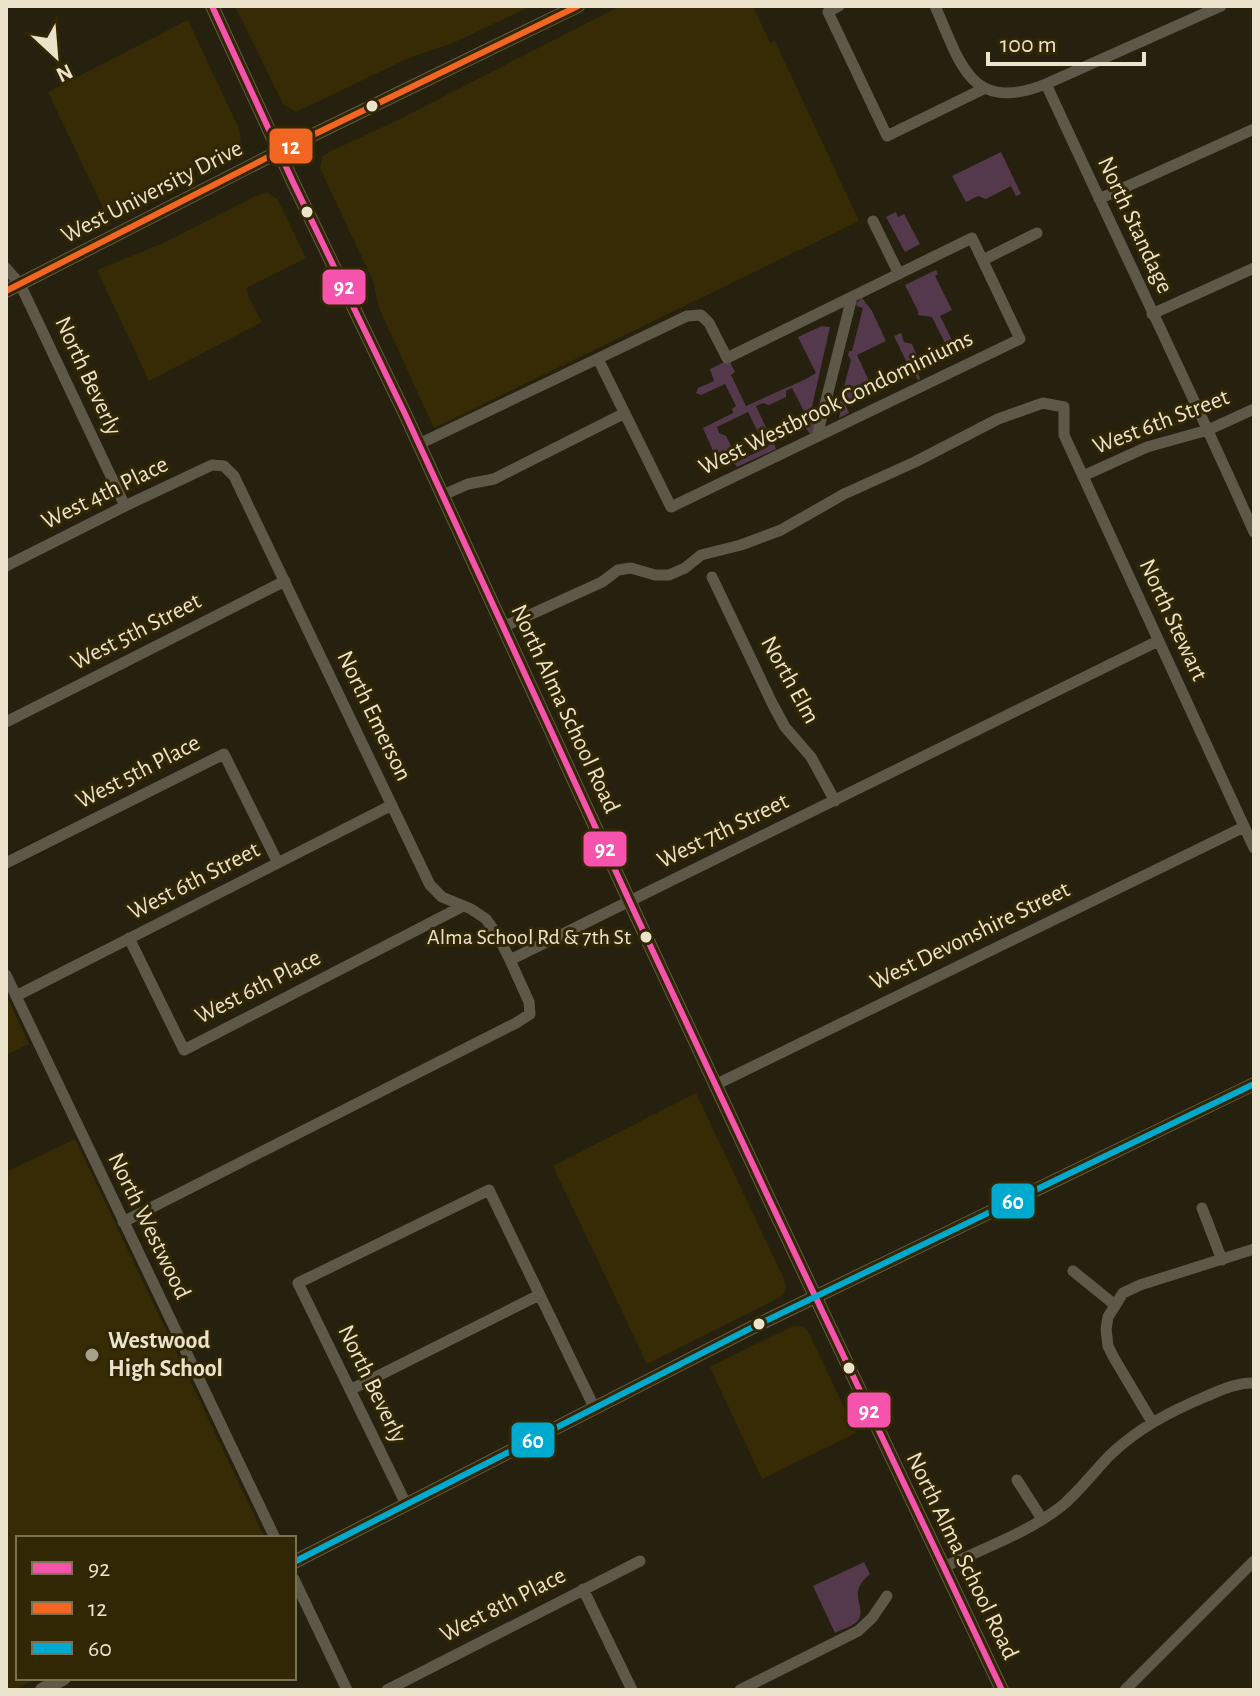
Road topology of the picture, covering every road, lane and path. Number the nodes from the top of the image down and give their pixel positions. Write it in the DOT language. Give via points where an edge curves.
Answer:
graph roads {
  1 [pos="212,6"];
  2 [pos="578,6"];
  3 [pos="839,6"];
  4 [pos="935,6"];
  5 [pos="1221,6"];
  6 [pos="1046,84"];
  7 [pos="983,89"];
  8 [pos="1254,129"];
  9 [pos="280,151"];
  10 [pos="1099,199"];
  11 [pos="873,221"];
  12 [pos="1037,233"];
  13 [pos="983,260"];
  14 [pos="6,268"];
  15 [pos="1254,268"];
  16 [pos="899,274"];
  17 [pos="13,288"];
  18 [pos="852,297"];
  19 [pos="1152,314"];
  20 [pos="598,359"];
  21 [pos="1254,409"];
  22 [pos="625,413"];
  23 [pos="1208,430"];
  24 [pos="817,436"];
  25 [pos="419,444"];
  26 [pos="224,466"];
  27 [pos="1083,476"];
  28 [pos="443,495"];
  29 [pos="125,506"];
  30 [pos="1254,532"];
  31 [pos="6,566"];
  32 [pos="712,577"];
  33 [pos="285,581"];
  34 [pos="503,627"];
  35 [pos="1158,641"];
  36 [pos="6,722"];
  37 [pos="835,801"];
  38 [pos="392,805"];
  39 [pos="1244,827"];
  40 [pos="1254,848"];
  41 [pos="6,863"];
  42 [pos="278,863"];
  43 [pos="629,901"];
  44 [pos="463,906"];
  45 [pos="129,938"];
  46 [pos="510,960"];
  47 [pos="6,975"];
  48 [pos="16,996"];
  49 [pos="1254,1084"];
  50 [pos="715,1085"];
  51 [pos="1202,1208"];
  52 [pos="123,1222"];
  53 [pos="1254,1249"];
  54 [pos="1222,1260"];
  55 [pos="1073,1271"];
  56 [pos="539,1295"];
  57 [pos="815,1296"];
  58 [pos="1115,1305"];
  59 [pos="1254,1383"];
  60 [pos="350,1390"];
  61 [pos="594,1407"];
  62 [pos="1152,1422"];
  63 [pos="1017,1480"];
  64 [pos="406,1504"];
  65 [pos="1042,1519"];
  66 [pos="274,1536"];
  67 [pos="296,1561"];
  68 [pos="640,1561"];
  69 [pos="1254,1561"];
  70 [pos="944,1567"];
  71 [pos="296,1583"];
  72 [pos="583,1589"];
  73 [pos="887,1596"];
  74 [pos="60,1680"];
  75 [pos="42,1690"];
  76 [pos="347,1690"];
  77 [pos="387,1690"];
  78 [pos="632,1690"];
  79 [pos="740,1690"];
  80 [pos="1002,1690"];
  81 [pos="1125,1690"];
  1 -- 9 [label="main road, North Alma School Road"];
  2 -- 9 [label="main road, West University Drive"];
  3 -- 7 [label="street" via="828,12 887,136"];
  4 -- 7 [label="street" via="969,75"];
  5 -- 6 [label="street"];
  6 -- 7 [label="street" via="1008,94"];
  6 -- 10 [label="street, North Standage"];
  8 -- 10 [label="street"];
  9 -- 17 [label="main road, West University Drive"];
  9 -- 25 [label="main road, North Alma School Road"];
  10 -- 19 [label="street, North Standage"];
  11 -- 16 [label="street"];
  12 -- 13 [label="street"];
  13 -- 16 [label="street" via="972,238"];
  13 -- 24 [label="street, West Westbrook Condominiums" via="1020,339"];
  14 -- 17 [label="street, North Beverly"];
  15 -- 19 [label="street"];
  16 -- 18 [label="street"];
  17 -- 29 [label="street, North Beverly"];
  18 -- 20 [label="street" via="727,358 701,315 687,316"];
  18 -- 24 [label="street"];
  19 -- 23 [label="street, North Standage"];
  20 -- 22 [label="street"];
  20 -- 25 [label="street"];
  21 -- 23 [label="street, West 6th Street"];
  22 -- 24 [label="street, West Westbrook Condominiums" via="671,507"];
  22 -- 28 [label="street" via="494,479"];
  23 -- 27 [label="street, West 6th Street" via="1147,447"];
  23 -- 30 [label="street, North Standage"];
  25 -- 28 [label="main road, North Alma School Road"];
  26 -- 29 [label="street, West 4th Place" via="212,465"];
  26 -- 33 [label="street, North Emerson" via="234,476"];
  27 -- 34 [label="street, North Stewart" via="1064,435 1064,407 1043,403 998,419 781,530 701,555 669,575 618,570"];
  27 -- 35 [label="street, North Stewart"];
  28 -- 34 [label="main road, North Alma School Road"];
  29 -- 31 [label="street, West 4th Place"];
  32 -- 37 [label="street, North Elm" via="785,727 811,757"];
  33 -- 36 [label="street, West 5th Street"];
  33 -- 38 [label="street, North Emerson"];
  34 -- 43 [label="main road, North Alma School Road"];
  35 -- 37 [label="street, West 7th Street"];
  35 -- 39 [label="street, North Stewart"];
  37 -- 43 [label="street, West 7th Street"];
  38 -- 42 [label="street, West 6th Street"];
  38 -- 44 [label="street, North Emerson" via="430,885"];
  39 -- 40 [label="street, North Stewart"];
  39 -- 50 [label="street, West Devonshire Street"];
  41 -- 42 [label="street, West 5th Place" via="224,754"];
  42 -- 45 [label="street, West 6th Street"];
  43 -- 46 [label="street, West 7th Street"];
  43 -- 50 [label="main road, North Alma School Road"];
  44 -- 45 [label="street, West 6th Place" via="184,1050"];
  44 -- 46 [label="street, North Emerson" via="486,919"];
  45 -- 48 [label="street, West 6th Street"];
  46 -- 52 [label="street" via="530,1014"];
  47 -- 48 [label="street, North Westwood"];
  48 -- 52 [label="street, North Westwood"];
  49 -- 57 [label="main road"];
  50 -- 57 [label="main road, North Alma School Road"];
  51 -- 54 [label="street"];
  52 -- 66 [label="street, North Westwood"];
  53 -- 54 [label="street"];
  54 -- 58 [label="street" via="1140,1285 1123,1293"];
  55 -- 58 [label="street"];
  56 -- 60 [label="street"];
  56 -- 60 [label="street, North Beverly" via="489,1190 298,1283"];
  56 -- 61 [label="street"];
  57 -- 61 [label="main road"];
  57 -- 70 [label="main road, North Alma School Road"];
  58 -- 62 [label="street" via="1108,1317 1108,1346"];
  59 -- 62 [label="street" via="1220,1390"];
  60 -- 64 [label="street, North Beverly"];
  61 -- 64 [label="main road"];
  62 -- 65 [label="street"];
  63 -- 65 [label="street"];
  64 -- 67 [label="main road"];
  65 -- 70 [label="street"];
  68 -- 72 [label="street, West 8th Place"];
  69 -- 81 [label="street"];
  70 -- 80 [label="main road, North Alma School Road"];
  71 -- 76 [label="street"];
  72 -- 77 [label="street, West 8th Place"];
  72 -- 78 [label="street"];
  73 -- 79 [label="street" via="858,1631"];
  74 -- 75 [label="main road"];
}
